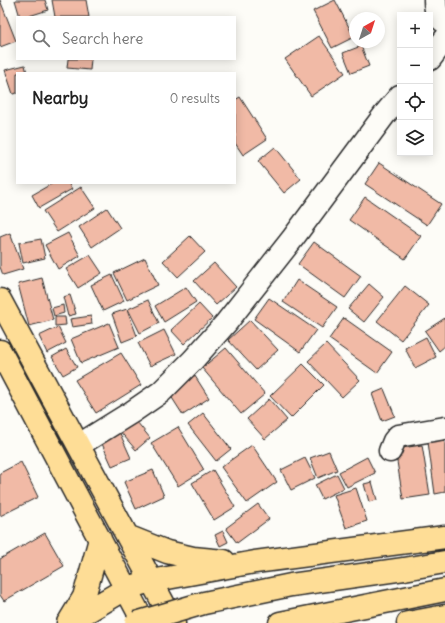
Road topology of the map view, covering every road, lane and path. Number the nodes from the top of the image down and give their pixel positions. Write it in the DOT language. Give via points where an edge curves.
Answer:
graph roads {
  1 [pos="435,0"];
  2 [pos="445,22"];
  3 [pos="445,39"];
  4 [pos="433,55"];
  5 [pos="397,100"];
  6 [pos="0,300"];
  7 [pos="0,351"];
  8 [pos="445,428"];
  9 [pos="79,445"];
  10 [pos="390,451"];
  11 [pos="127,536"];
  12 [pos="445,536"];
  13 [pos="100,539"];
  14 [pos="255,562"];
  15 [pos="445,562"];
  16 [pos="151,581"];
  17 [pos="127,588"];
  18 [pos="445,590"];
  19 [pos="445,616"];
  20 [pos="69,622"];
  21 [pos="136,623"];
  22 [pos="144,623"];
  23 [pos="174,623"];
  24 [pos="280,623"];
  25 [pos="408,623"];
  1 -- 2 [label="street" via="435,8 441,20"];
  3 -- 4 [label="street"];
  5 -- 9 [label="street" via="226,323 161,392"];
  6 -- 9 [label="highway"];
  7 -- 13 [label="highway"];
  8 -- 10 [label="street" via="398,436"];
  9 -- 11 [label="highway"];
  11 -- 14 [label="highway" via="167,552 193,558"];
  11 -- 16 [label="highway"];
  12 -- 14 [label="highway"];
  13 -- 17 [label="highway"];
  13 -- 20 [label="highway" via="84,597"];
  14 -- 16 [label="highway"];
  15 -- 21 [label="highway, bridge" via="291,585 204,603"];
  16 -- 17 [label="highway"];
  16 -- 23 [label="highway"];
  17 -- 20 [label="highway"];
  17 -- 22 [label="highway"];
  18 -- 24 [label="highway"];
  19 -- 25 [label="highway"];
}
